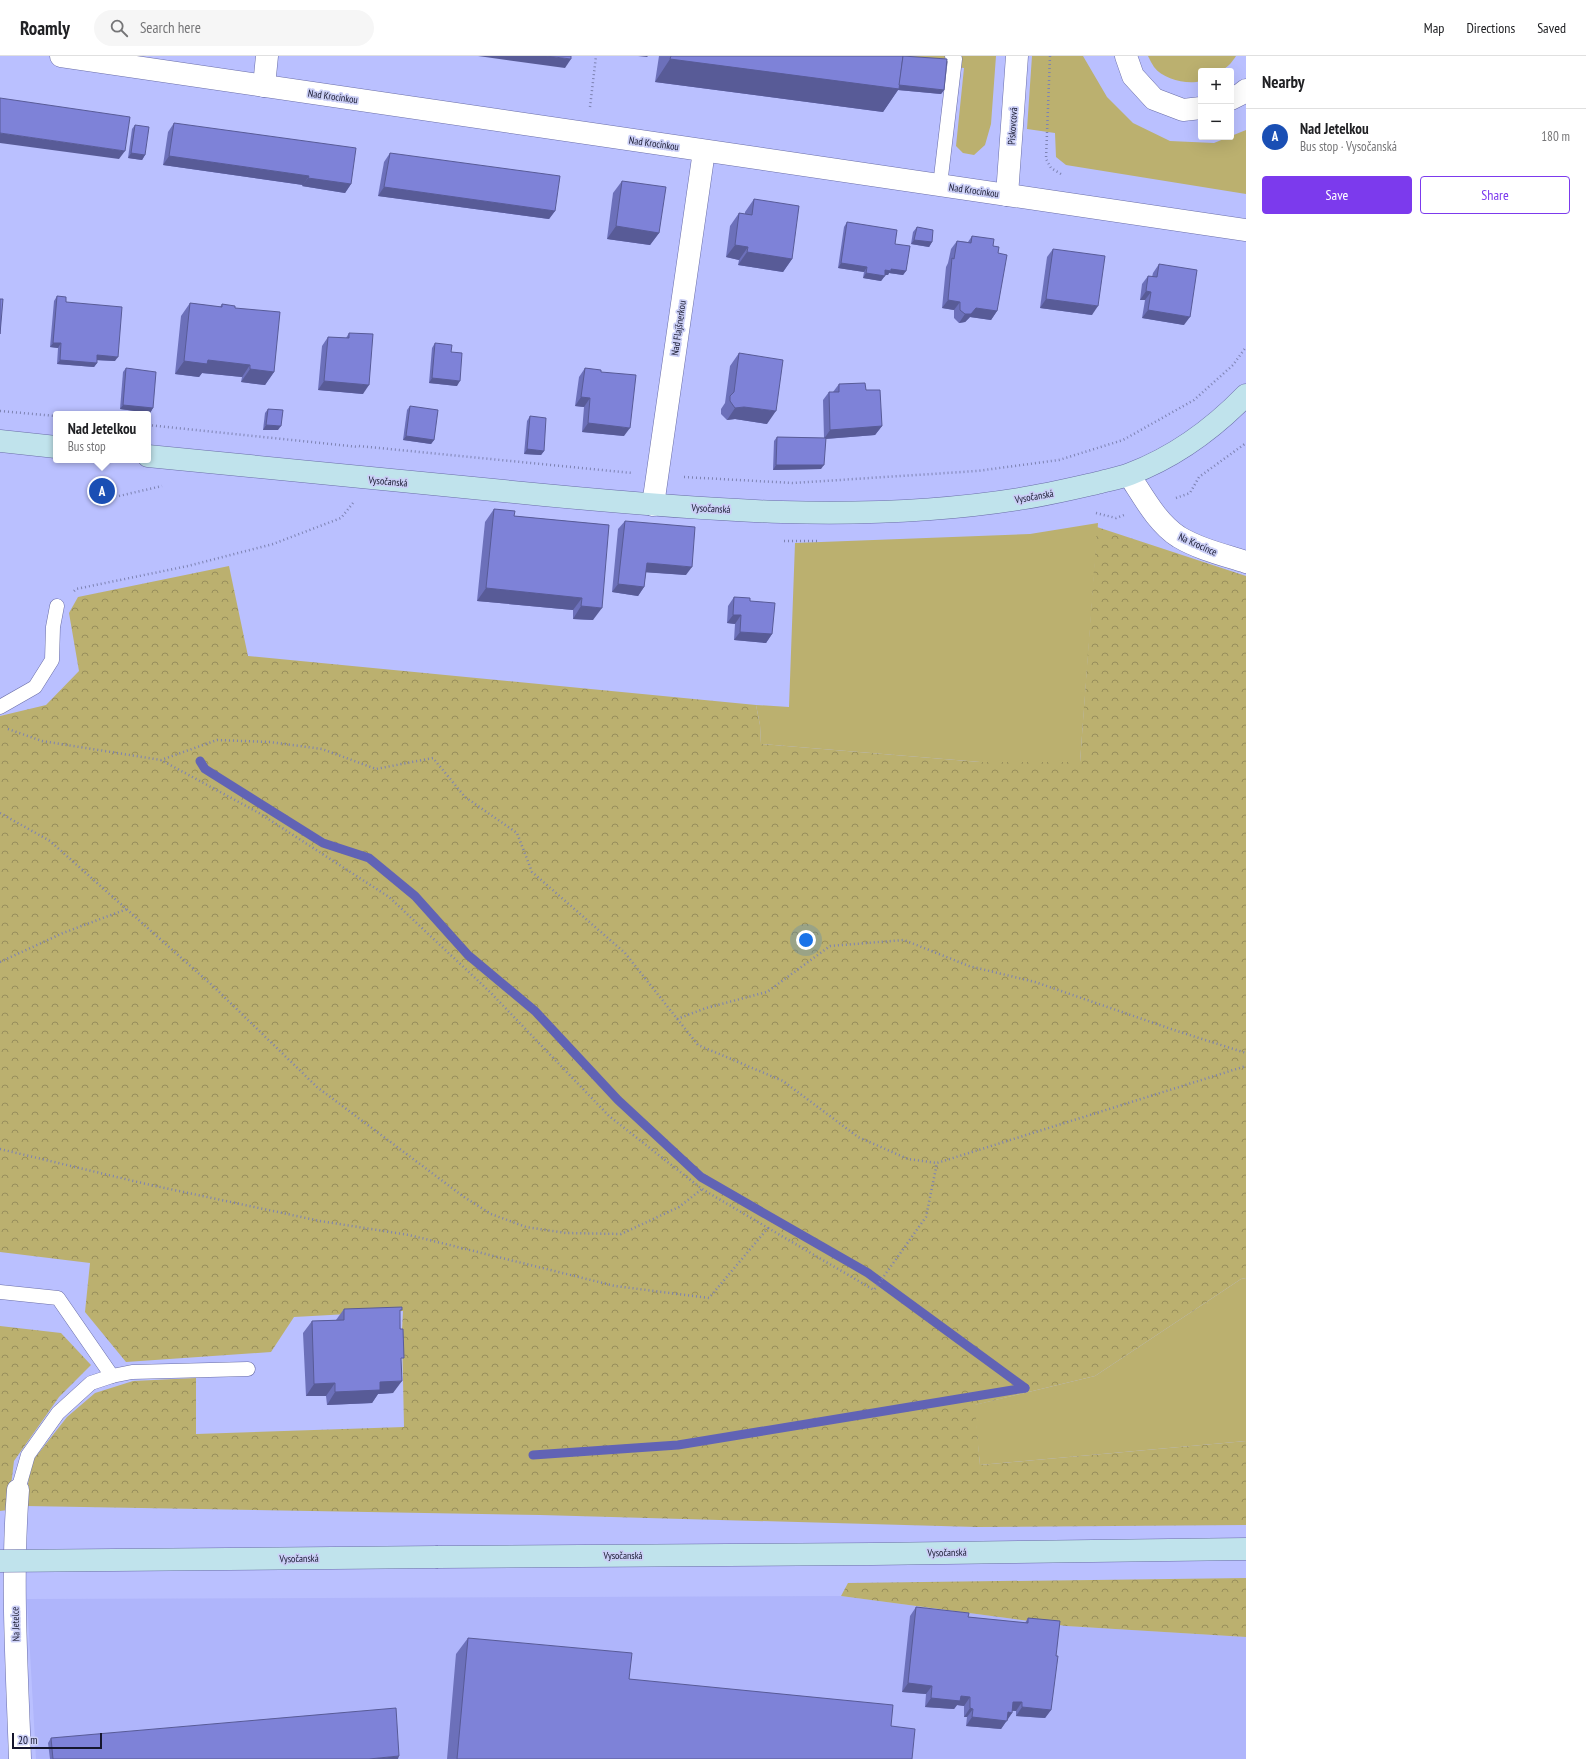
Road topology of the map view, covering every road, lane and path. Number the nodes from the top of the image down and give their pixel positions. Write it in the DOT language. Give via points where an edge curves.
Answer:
graph roads {
  1 [pos="61,56"];
  2 [pos="267,56"];
  3 [pos="596,56"];
  4 [pos="952,56"];
  5 [pos="1017,56"];
  6 [pos="1050,56"];
  7 [pos="1126,56"];
  8 [pos="264,86"];
  9 [pos="1246,90"];
  10 [pos="1234,98"];
  11 [pos="1198,108"];
  12 [pos="587,134"];
  13 [pos="704,150"];
  14 [pos="1060,174"];
  15 [pos="940,185"];
  16 [pos="1008,195"];
  17 [pos="1246,230"];
  18 [pos="1246,347"];
  19 [pos="1246,394"];
  20 [pos="0,411"];
  21 [pos="53,416"];
  22 [pos="0,441"];
  23 [pos="1246,443"];
  24 [pos="359,446"];
  25 [pos="53,447"];
  26 [pos="151,456"];
  27 [pos="657,475"];
  28 [pos="1129,475"];
  29 [pos="353,503"];
  30 [pos="653,505"];
  31 [pos="1149,506"];
  32 [pos="1116,518"];
  33 [pos="1246,562"];
  34 [pos="57,606"];
  35 [pos="0,707"];
  36 [pos="7,729"];
  37 [pos="161,760"];
  38 [pos="0,813"];
  39 [pos="127,909"];
  40 [pos="0,962"];
  41 [pos="677,1019"];
  42 [pos="1246,1053"];
  43 [pos="1246,1066"];
  44 [pos="0,1149"];
  45 [pos="937,1163"];
  46 [pos="702,1189"];
  47 [pos="768,1228"];
  48 [pos="0,1292"];
  49 [pos="248,1369"];
  50 [pos="112,1376"];
  51 [pos="18,1490"];
  52 [pos="1246,1549"];
  53 [pos="0,1561"];
  54 [pos="20,1759"];
  1 -- 8 [label="street, Nad Krocínkou"];
  2 -- 8 [label="street"];
  3 -- 12 [label="path"];
  4 -- 15 [label="lane" via="955,59"];
  5 -- 16 [label="street, Pískovcová"];
  6 -- 14 [label="path" via="1046,159 1051,168"];
  7 -- 11 [label="street" via="1133,76 1154,98 1183,110"];
  8 -- 12 [label="street, Nad Krocínkou"];
  9 -- 10 [label="street"];
  12 -- 13 [label="street, Nad Krocínkou"];
  13 -- 15 [label="street, Nad Krocínkou"];
  13 -- 27 [label="street, Nad Flajšnerkou"];
  15 -- 16 [label="street, Nad Krocínkou"];
  16 -- 17 [label="street, Nad Krocínkou"];
  18 -- 27 [label="path" via="1233,365 1194,400 1123,440 1059,460 977,471 793,483"];
  19 -- 28 [label="main road, Vysočanská" via="1230,412 1173,455"];
  20 -- 21 [label="path"];
  22 -- 25 [label="main road"];
  23 -- 31 [label="path" via="1198,477 1190,493"];
  24 -- 27 [label="path"];
  26 -- 30 [label="main road, Vysočanská"];
  27 -- 30 [label="street, Nad Flajšnerkou"];
  28 -- 30 [label="main road, Vysočanská" via="1051,494 976,506 883,512 791,513"];
  28 -- 31 [label="street, Na Krocínce"];
  29 -- 34 [label="path" via="341,518 273,544 188,566 76,589"];
  31 -- 32 [label="path"];
  31 -- 33 [label="street, Na Krocínce" via="1179,537"];
  34 -- 35 [label="lane" via="53,627 52,660 35,687"];
  36 -- 37 [label="path" via="42,741"];
  37 -- 41 [label="path" via="218,740 270,742 322,749 376,769 433,758 465,797 517,833 532,872 625,953"];
  37 -- 46 [label="path" via="259,813 389,897 490,992 609,1116"];
  38 -- 39 [label="path" via="50,841"];
  39 -- 40 [label="path" via="63,933"];
  39 -- 46 [label="path" via="214,987 317,1087 464,1197 491,1214 526,1226 566,1233 621,1234 679,1207"];
  41 -- 42 [label="path" via="706,1008 768,992 830,946 904,940 969,966 1035,982"];
  41 -- 45 [label="path" via="698,1045 783,1081 858,1137 908,1159"];
  43 -- 45 [label="path"];
  44 -- 47 [label="path" via="146,1184 297,1216 409,1236 615,1286 710,1298"];
  45 -- 47 [label="path" via="926,1217 874,1290"];
  46 -- 47 [label="path"];
  48 -- 50 [label="lane" via="58,1298"];
  49 -- 50 [label="lane" via="132,1372"];
  50 -- 51 [label="lane" via="91,1383 58,1413 28,1455"];
  51 -- 54 [label="street, Na Jetelce" via="14,1614"];
  52 -- 53 [label="main road, Vysočanská, bridge"];
}
